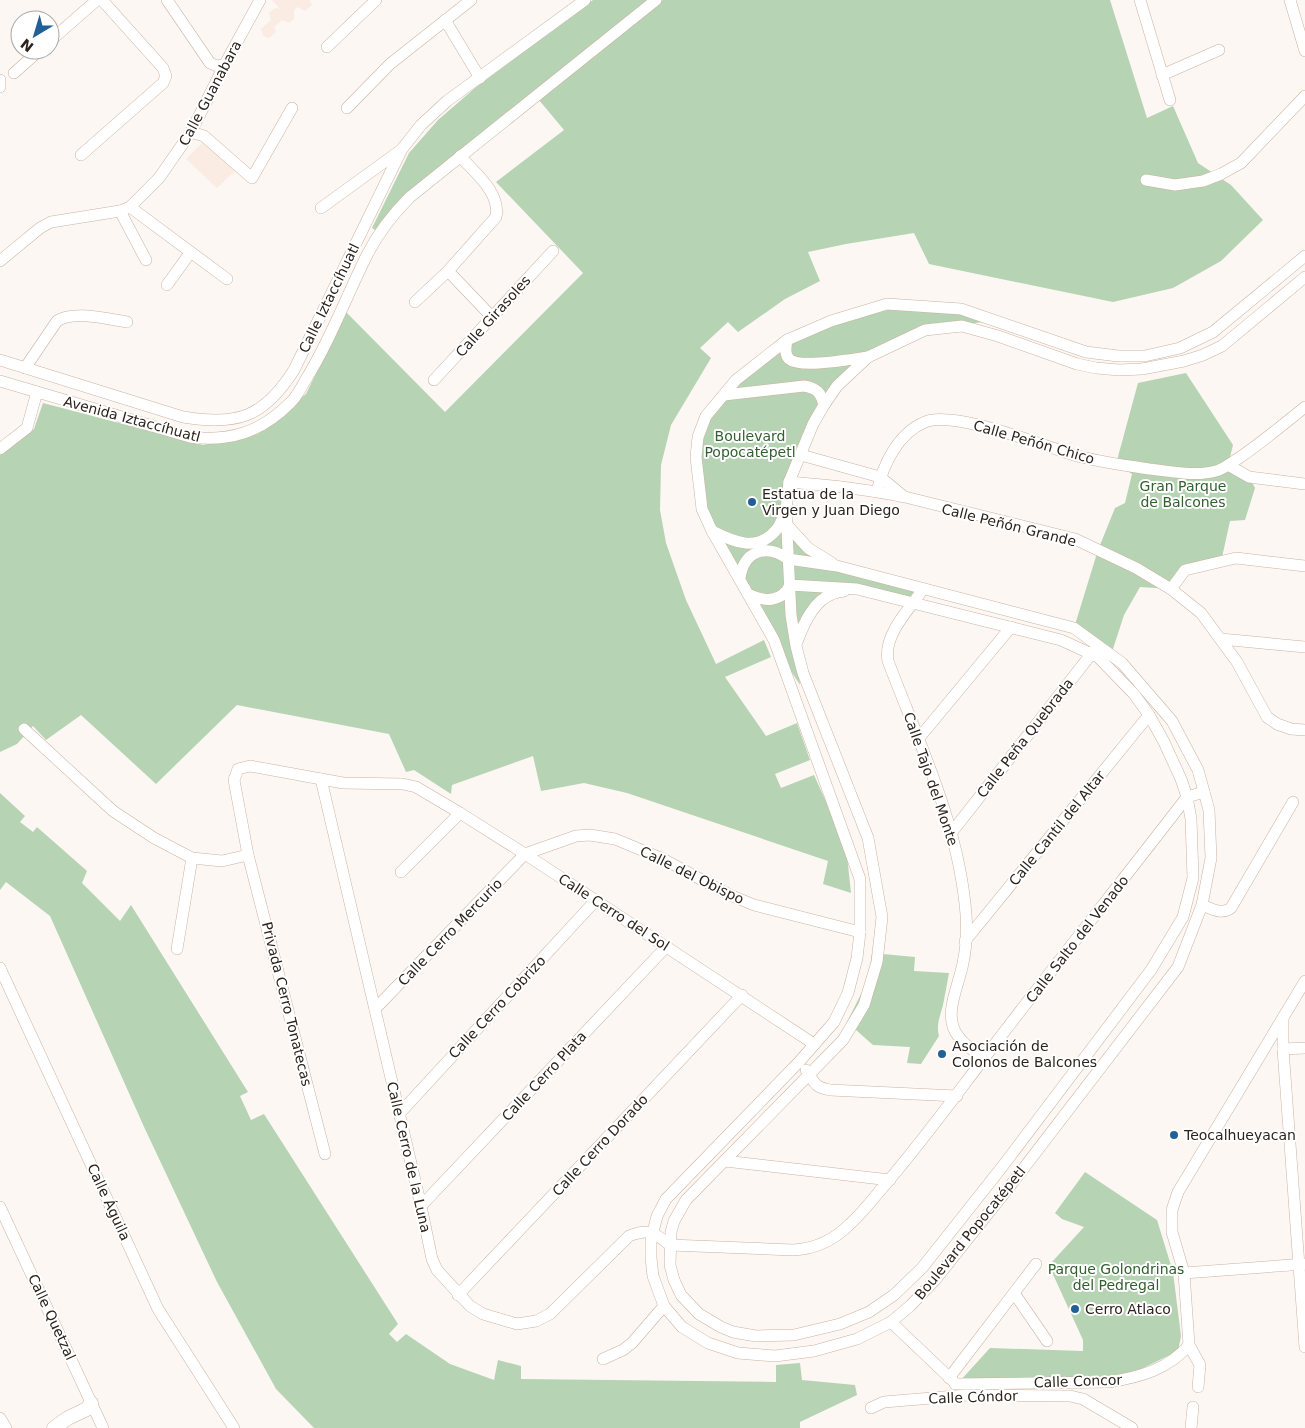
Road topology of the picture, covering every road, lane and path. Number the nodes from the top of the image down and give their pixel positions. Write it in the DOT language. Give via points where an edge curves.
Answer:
graph roads {
  1 [pos="97,0"];
  2 [pos="102,0"];
  3 [pos="166,0"];
  4 [pos="260,0"];
  5 [pos="376,0"];
  6 [pos="471,0"];
  7 [pos="585,0"];
  8 [pos="656,0"];
  9 [pos="1140,0"];
  10 [pos="1290,0"];
  11 [pos="444,20"];
  12 [pos="60,32"];
  13 [pos="327,47"];
  14 [pos="1219,50"];
  15 [pos="1305,51"];
  16 [pos="29,60"];
  17 [pos="225,64"];
  18 [pos="14,73"];
  19 [pos="1162,75"];
  20 [pos="480,78"];
  21 [pos="0,80"];
  22 [pos="0,87"];
  23 [pos="1305,96"];
  24 [pos="1170,100"];
  25 [pos="292,108"];
  26 [pos="347,108"];
  27 [pos="191,132"];
  28 [pos="402,149"];
  29 [pos="81,155"];
  30 [pos="460,156"];
  31 [pos="1146,180"];
  32 [pos="321,208"];
  33 [pos="125,209"];
  34 [pos="552,251"];
  35 [pos="190,253"];
  36 [pos="1305,256"];
  37 [pos="146,260"];
  38 [pos="0,261"];
  39 [pos="448,271"];
  40 [pos="1305,277"];
  41 [pos="227,279"];
  42 [pos="167,285"];
  43 [pos="415,302"];
  44 [pos="492,317"];
  45 [pos="127,322"];
  46 [pos="787,340"];
  47 [pos="868,357"];
  48 [pos="0,360"];
  49 [pos="25,368"];
  50 [pos="434,380"];
  51 [pos="0,381"];
  52 [pos="37,392"];
  53 [pos="724,395"];
  54 [pos="824,405"];
  55 [pos="1305,407"];
  56 [pos="0,449"];
  57 [pos="800,455"];
  58 [pos="1228,465"];
  59 [pos="880,477"];
  60 [pos="790,482"];
  61 [pos="1305,484"];
  62 [pos="877,491"];
  63 [pos="904,497"];
  64 [pos="786,510"];
  65 [pos="788,526"];
  66 [pos="712,531"];
  67 [pos="788,559"];
  68 [pos="837,566"];
  69 [pos="1305,566"];
  70 [pos="740,578"];
  71 [pos="790,585"];
  72 [pos="857,589"];
  73 [pos="924,589"];
  74 [pos="1171,589"];
  75 [pos="750,595"];
  76 [pos="913,604"];
  77 [pos="1011,627"];
  78 [pos="1221,639"];
  79 [pos="796,646"];
  80 [pos="1305,647"];
  81 [pos="1094,649"];
  82 [pos="1148,715"];
  83 [pos="24,729"];
  84 [pos="1305,730"];
  85 [pos="919,738"];
  86 [pos="321,779"];
  87 [pos="1204,792"];
  88 [pos="1187,797"];
  89 [pos="1293,802"];
  90 [pos="460,813"];
  91 [pos="952,832"];
  92 [pos="525,854"];
  93 [pos="248,855"];
  94 [pos="192,858"];
  95 [pos="400,872"];
  96 [pos="596,900"];
  97 [pos="1202,905"];
  98 [pos="860,932"];
  99 [pos="965,941"];
  100 [pos="667,946"];
  101 [pos="177,949"];
  102 [pos="0,968"];
  103 [pos="1305,982"];
  104 [pos="742,995"];
  105 [pos="374,1009"];
  106 [pos="1283,1018"];
  107 [pos="832,1024"];
  108 [pos="847,1034"];
  109 [pos="814,1044"];
  110 [pos="1305,1048"];
  111 [pos="1283,1049"];
  112 [pos="984,1058"];
  113 [pos="798,1062"];
  114 [pos="809,1074"];
  115 [pos="957,1096"];
  116 [pos="399,1114"];
  117 [pos="325,1154"];
  118 [pos="725,1161"];
  119 [pos="890,1180"];
  120 [pos="421,1206"];
  121 [pos="0,1207"];
  122 [pos="653,1232"];
  123 [pos="670,1245"];
  124 [pos="1036,1264"];
  125 [pos="1302,1264"];
  126 [pos="922,1268"];
  127 [pos="1184,1273"];
  128 [pos="934,1280"];
  129 [pos="1014,1293"];
  130 [pos="458,1295"];
  131 [pos="664,1306"];
  132 [pos="869,1312"];
  133 [pos="891,1322"];
  134 [pos="876,1329"];
  135 [pos="1047,1341"];
  136 [pos="1190,1345"];
  137 [pos="1305,1347"];
  138 [pos="603,1359"];
  139 [pos="952,1381"];
  140 [pos="1198,1387"];
  141 [pos="967,1396"];
  142 [pos="90,1400"];
  143 [pos="1193,1407"];
  144 [pos="871,1408"];
  145 [pos="0,1418"];
  146 [pos="6,1428"];
  147 [pos="54,1428"];
  148 [pos="103,1428"];
  149 [pos="234,1428"];
  150 [pos="1132,1428"];
  151 [pos="1191,1428"];
  1 -- 12 [label="street"];
  2 -- 29 [label="street" via="163,68 166,76 163,83"];
  3 -- 17 [label="street" via="210,63 217,66"];
  4 -- 17 [label="street, Calle Guanabara"];
  5 -- 13 [label="street"];
  6 -- 11 [label="street"];
  7 -- 20 [label="street, Calle Iztaccíhuatl"];
  8 -- 30 [label="street, Avenida Iztaccíhuatl"];
  9 -- 19 [label="street"];
  10 -- 15 [label="street"];
  11 -- 20 [label="street"];
  11 -- 26 [label="street" via="390,64"];
  14 -- 19 [label="street"];
  16 -- 18 [label="street"];
  17 -- 27 [label="street, Calle Guanabara"];
  19 -- 24 [label="street"];
  20 -- 28 [label="street, Calle Iztaccíhuatl" via="447,101"];
  21 -- 22 [label="street"];
  23 -- 31 [label="street" via="1241,163 1221,174 1176,185"];
  25 -- 27 [label="street" via="252,178 204,136"];
  27 -- 33 [label="street, Calle Guanabara" via="159,178"];
  28 -- 32 [label="street"];
  28 -- 49 [label="street, Calle Iztaccíhuatl" via="294,370 282,389 259,409 228,420 183,418"];
  30 -- 39 [label="street" via="496,199 498,208 491,225"];
  30 -- 52 [label="street, Avenida Iztaccíhuatl" via="390,218 367,254 317,362 292,402 262,425 245,434 199,438"];
  33 -- 35 [label="street"];
  33 -- 37 [label="street"];
  33 -- 38 [label="street" via="51,222"];
  34 -- 44 [label="street, Calle Girasoles"];
  35 -- 41 [label="street"];
  35 -- 42 [label="street"];
  36 -- 46 [label="street, Boulevard Popocatépetl" via="1214,332 1180,348 1144,356 1086,352 961,309 886,304 832,320"];
  39 -- 43 [label="street"];
  39 -- 44 [label="street"];
  40 -- 47 [label="street, Boulevard Popocatépetl" via="1222,346 1184,361 1142,369 1119,370 1077,364 962,326 925,330"];
  44 -- 50 [label="street, Calle Girasoles"];
  45 -- 49 [label="street" via="62,318"];
  46 -- 47 [label="street" via="788,358 795,363 818,364"];
  46 -- 53 [label="street, Boulevard Popocatépetl" via="736,380"];
  47 -- 54 [label="street, Boulevard Popocatépetl" via="837,386"];
  48 -- 49 [label="street, Calle Iztaccíhuatl"];
  51 -- 52 [label="street, Avenida Iztaccíhuatl"];
  52 -- 56 [label="street" via="27,428"];
  53 -- 54 [label="street" via="804,386 818,391"];
  53 -- 66 [label="street, Boulevard Popocatépetl" via="706,416 698,437 696,457 702,510"];
  54 -- 57 [label="street, Boulevard Popocatépetl"];
  55 -- 58 [label="street, Calle Peñón Chico"];
  57 -- 59 [label="street, Calle Peñón Grande"];
  57 -- 60 [label="street, Boulevard Popocatépetl"];
  58 -- 59 [label="street, Calle Peñón Chico" via="1217,471 1184,473 1116,464 1076,456 956,420 940,419 912,429 894,450"];
  58 -- 61 [label="street" via="1249,478"];
  59 -- 62 [label="street, Calle Peñón Chico"];
  59 -- 63 [label="street, Calle Peñón Grande"];
  60 -- 62 [label="street, Calle Peñón Grande"];
  60 -- 64 [label="street, Boulevard Popocatépetl"];
  62 -- 63 [label="street, Calle Peñón Grande"];
  63 -- 74 [label="street, Calle Peñón Grande" via="1075,539"];
  64 -- 65 [label="street, Boulevard Popocatépetl"];
  64 -- 66 [label="street" via="778,528 756,543 738,543"];
  65 -- 67 [label="street, Boulevard Popocatépetl"];
  65 -- 68 [label="street" via="808,548"];
  66 -- 70 [label="street, Boulevard Popocatépetl"];
  67 -- 68 [label="street, Boulevard Popocatépetl"];
  67 -- 70 [label="street, Boulevard Popocatépetl" via="782,554 758,551 745,562"];
  67 -- 71 [label="street, Boulevard Popocatépetl"];
  68 -- 73 [label="street, Boulevard Popocatépetl"];
  69 -- 74 [label="street" via="1236,558 1186,570"];
  70 -- 75 [label="street, Boulevard Popocatépetl"];
  71 -- 72 [label="street, Boulevard Popocatépetl"];
  71 -- 75 [label="street" via="782,596 775,598 764,600"];
  71 -- 79 [label="street, Boulevard Popocatépetl"];
  72 -- 76 [label="street, Boulevard Popocatépetl"];
  72 -- 79 [label="street" via="832,594 823,600 802,627"];
  73 -- 76 [label="street, Calle Tajo del Monte"];
  73 -- 81 [label="street, Boulevard Popocatépetl" via="1074,628"];
  74 -- 78 [label="street, Calle Peñón Grande" via="1200,613"];
  75 -- 98 [label="street, Boulevard Popocatépetl" via="774,640 860,879"];
  76 -- 77 [label="street, Boulevard Popocatépetl"];
  76 -- 85 [label="street, Calle Tajo del Monte" via="886,651"];
  77 -- 81 [label="street, Boulevard Popocatépetl"];
  77 -- 85 [label="street"];
  78 -- 80 [label="street"];
  78 -- 84 [label="street, Calle Peñón Grande" via="1267,717 1291,730"];
  79 -- 108 [label="street, Boulevard Popocatépetl" via="803,673 868,838 882,917 877,962 864,1005"];
  81 -- 82 [label="street, Boulevard Popocatépetl" via="1098,658 1134,694"];
  81 -- 87 [label="street, Boulevard Popocatépetl" via="1122,663 1172,721 1198,770"];
  81 -- 91 [label="street, Calle Peña Quebrada"];
  82 -- 88 [label="street, Boulevard Popocatépetl" via="1164,742"];
  82 -- 99 [label="street, Calle Cantil del Altar"];
  83 -- 94 [label="street" via="113,811"];
  85 -- 91 [label="street, Calle Tajo del Monte"];
  86 -- 90 [label="street, Calle Cerro del Sol" via="410,785"];
  86 -- 93 [label="street, Privada Cerro Tonatecas" via="250,766 238,769 234,780"];
  86 -- 105 [label="street, Calle Cerro de la Luna"];
  87 -- 88 [label="street"];
  87 -- 97 [label="street, Boulevard Popocatépetl" via="1209,810 1211,858"];
  88 -- 112 [label="street, Calle Salto del Venado"];
  88 -- 126 [label="street, Boulevard Popocatépetl" via="1193,878 1183,917 1151,970"];
  89 -- 97 [label="street" via="1231,908 1221,912"];
  90 -- 92 [label="street, Calle Cerro del Sol"];
  90 -- 95 [label="street"];
  91 -- 99 [label="street, Calle Tajo del Monte" via="967,916"];
  92 -- 96 [label="street, Calle Cerro del Sol"];
  92 -- 98 [label="street, Calle del Obispo" via="576,836 615,839 663,859 754,905"];
  92 -- 105 [label="street, Calle Cerro Mercurio"];
  93 -- 94 [label="street" via="222,861"];
  93 -- 117 [label="street, Privada Cerro Tonatecas"];
  94 -- 101 [label="street"];
  96 -- 100 [label="street, Calle Cerro del Sol"];
  96 -- 116 [label="street, Calle Cerro Cobrizo"];
  97 -- 128 [label="street, Boulevard Popocatépetl" via="1178,967"];
  98 -- 107 [label="street, Boulevard Popocatépetl" via="848,992"];
  99 -- 112 [label="street, Calle Tajo del Monte" via="964,963 951,1011 952,1025 957,1036"];
  100 -- 104 [label="street, Calle Cerro del Sol"];
  100 -- 120 [label="street, Calle Cerro Plata"];
  102 -- 149 [label="street, Calle Águila" via="158,1309"];
  103 -- 106 [label="street"];
  104 -- 109 [label="street, Calle Cerro del Sol"];
  104 -- 130 [label="street, Calle Cerro Dorado"];
  105 -- 116 [label="street, Calle Cerro de la Luna"];
  106 -- 111 [label="street"];
  106 -- 127 [label="street" via="1178,1192 1172,1210 1172,1232"];
  107 -- 108 [label="street"];
  107 -- 109 [label="street, Boulevard Popocatépetl"];
  108 -- 114 [label="street, Boulevard Popocatépetl"];
  109 -- 113 [label="street, Boulevard Popocatépetl"];
  110 -- 111 [label="street"];
  111 -- 125 [label="street"];
  112 -- 115 [label="street, Calle Salto del Venado"];
  113 -- 114 [label="street"];
  113 -- 122 [label="street, Boulevard Popocatépetl" via="666,1199"];
  114 -- 115 [label="street" via="813,1083 830,1090"];
  114 -- 118 [label="street, Boulevard Popocatépetl"];
  115 -- 119 [label="street, Calle Salto del Venado"];
  116 -- 120 [label="street, Calle Cerro de la Luna"];
  118 -- 119 [label="street"];
  118 -- 123 [label="street, Boulevard Popocatépetl" via="686,1200 674,1221"];
  119 -- 123 [label="street, Calle Salto del Venado" via="850,1224 826,1243 810,1249"];
  120 -- 130 [label="street, Calle Cerro de la Luna" via="432,1259"];
  121 -- 142 [label="street, Calle Quetzal"];
  122 -- 123 [label="street"];
  122 -- 130 [label="street, Calle Cerro de la Luna" via="642,1231 629,1236 550,1314 536,1321 517,1324 500,1320 483,1314"];
  122 -- 131 [label="street, Boulevard Popocatépetl" via="650,1258"];
  123 -- 132 [label="street, Boulevard Popocatépetl" via="670,1265 681,1295 699,1314 734,1332 756,1336 794,1335 840,1324"];
  124 -- 129 [label="street"];
  125 -- 127 [label="street"];
  125 -- 137 [label="street"];
  126 -- 128 [label="street"];
  126 -- 132 [label="street, Boulevard Popocatépetl" via="894,1295"];
  127 -- 136 [label="street"];
  128 -- 133 [label="street, Boulevard Popocatépetl"];
  129 -- 135 [label="street"];
  129 -- 139 [label="street"];
  131 -- 134 [label="street, Boulevard Popocatépetl" via="682,1327 708,1343 738,1354 756,1356 814,1351 857,1339"];
  131 -- 138 [label="street" via="632,1343"];
  132 -- 134 [label="street" via="868,1320"];
  133 -- 134 [label="street, Boulevard Popocatépetl"];
  133 -- 139 [label="street"];
  136 -- 139 [label="street, Calle Concor" via="1180,1356 1148,1373 1109,1382"];
  136 -- 140 [label="street" via="1200,1365"];
  139 -- 141 [label="street"];
  141 -- 144 [label="street, Calle Cóndor" via="884,1402"];
  141 -- 150 [label="street, Calle Cóndor" via="1077,1397"];
  142 -- 147 [label="main road" via="87,1410"];
  142 -- 148 [label="street, Calle Quetzal"];
  143 -- 151 [label="street"];
  145 -- 146 [label="street"];
}
